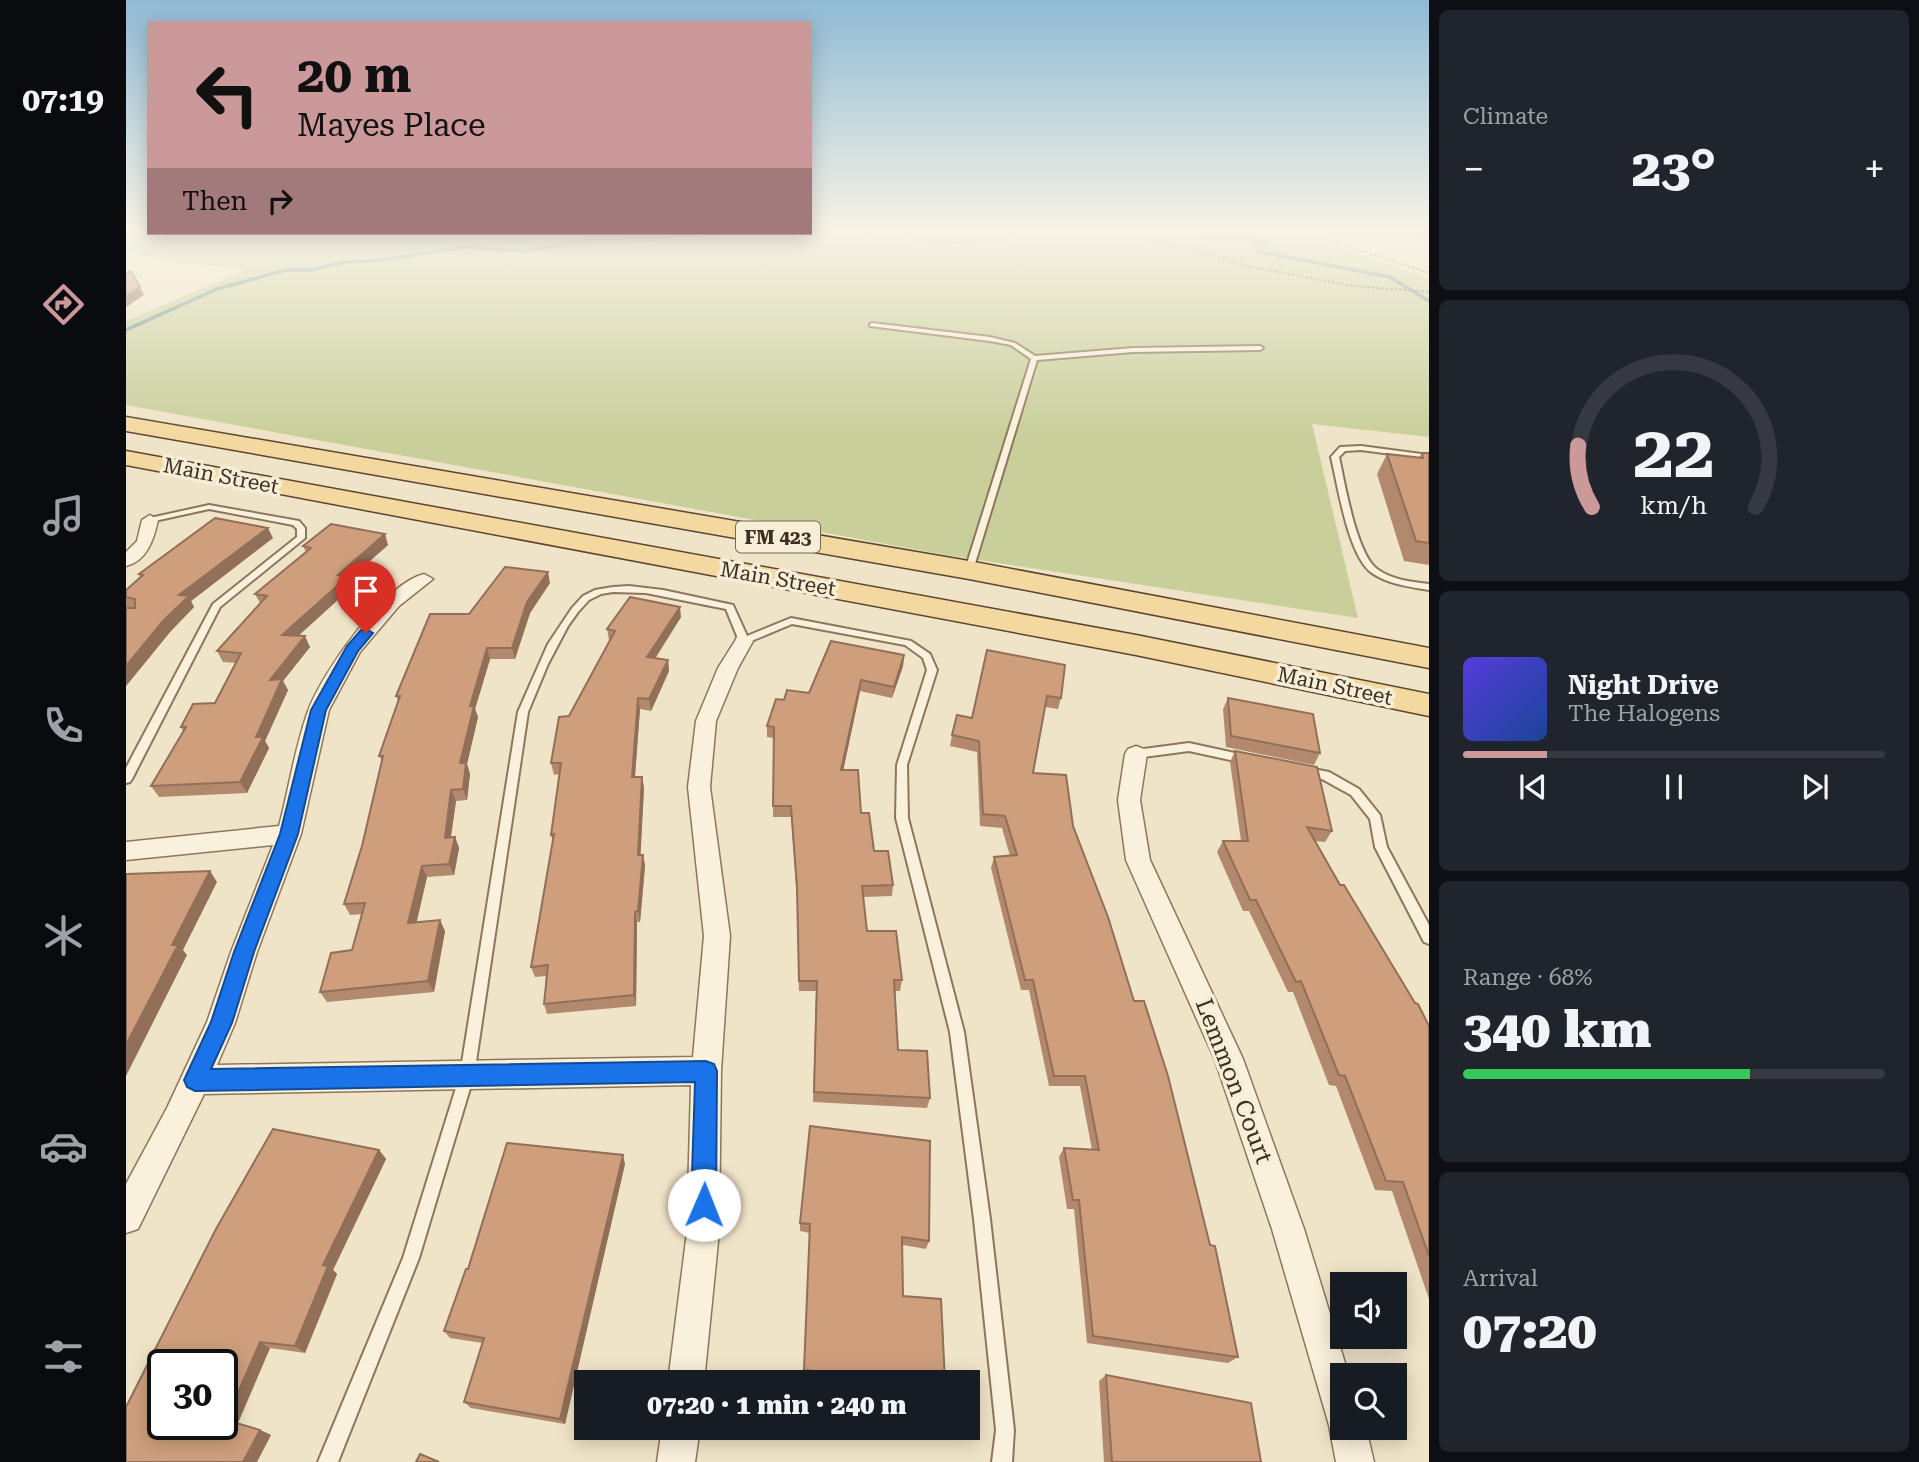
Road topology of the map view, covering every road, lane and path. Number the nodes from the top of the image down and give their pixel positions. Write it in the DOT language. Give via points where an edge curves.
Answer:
graph roads {
  1 [pos="872,325"];
  2 [pos="1259,348"];
  3 [pos="1034,358"];
  4 [pos="126,424"];
  5 [pos="1429,457"];
  6 [pos="126,458"];
  7 [pos="150,520"];
  8 [pos="126,561"];
  9 [pos="969,570"];
  10 [pos="424,579"];
  11 [pos="1429,587"];
  12 [pos="958,612"];
  13 [pos="744,641"];
  14 [pos="1429,658"];
  15 [pos="1429,705"];
  16 [pos="1136,754"];
  17 [pos="1257,761"];
  18 [pos="1298,770"];
  19 [pos="126,779"];
  20 [pos="289,834"];
  21 [pos="126,851"];
  22 [pos="1429,938"];
  23 [pos="706,1071"];
  24 [pos="467,1075"];
  25 [pos="195,1080"];
  26 [pos="126,1217"];
  27 [pos="687,1370"];
  28 [pos="1330,1371"];
  29 [pos="1350,1440"];
  30 [pos="328,1462"];
  31 [pos="1002,1462"];
  32 [pos="1355,1462"];
  1 -- 3 [label="lane" via="990,339 1013,344"];
  2 -- 3 [label="lane" via="1133,350"];
  3 -- 9 [label="lane"];
  4 -- 9 [label="main road, Main Street / FM 423"];
  5 -- 11 [label="lane" via="1361,448 1343,449 1335,457 1361,555 1373,570"];
  6 -- 12 [label="main road, Main Street / FM 423"];
  7 -- 8 [label="street" via="145,543"];
  7 -- 19 [label="lane" via="209,507 296,523 301,538 216,607"];
  9 -- 12 [label="main road"];
  9 -- 14 [label="main road, Main Street / FM 423"];
  10 -- 20 [label="street" via="393,602 352,649 318,710"];
  12 -- 15 [label="main road, Main Street / FM 423"];
  13 -- 23 [label="street" via="706,721 699,787 718,936"];
  13 -- 24 [label="lane" via="730,607 618,588 595,592 580,604 543,659 523,712"];
  13 -- 31 [label="lane" via="791,621 908,643 927,656 932,670 902,765 902,818 957,1032 982,1219 1004,1430"];
  16 -- 17 [label="lane" via="1189,747"];
  16 -- 28 [label="street, Lemmon Court" via="1129,800 1138,860 1229,1059 1289,1229"];
  18 -- 22 [label="lane" via="1325,775 1355,792 1376,818 1381,847"];
  20 -- 21 [label="street"];
  20 -- 25 [label="street" via="221,1023"];
  23 -- 24 [label="street"];
  23 -- 27 [label="street" via="703,1232"];
  24 -- 25 [label="street"];
  24 -- 30 [label="lane" via="411,1258"];
  25 -- 26 [label="street"];
  29 -- 32 [label="street"];
}
